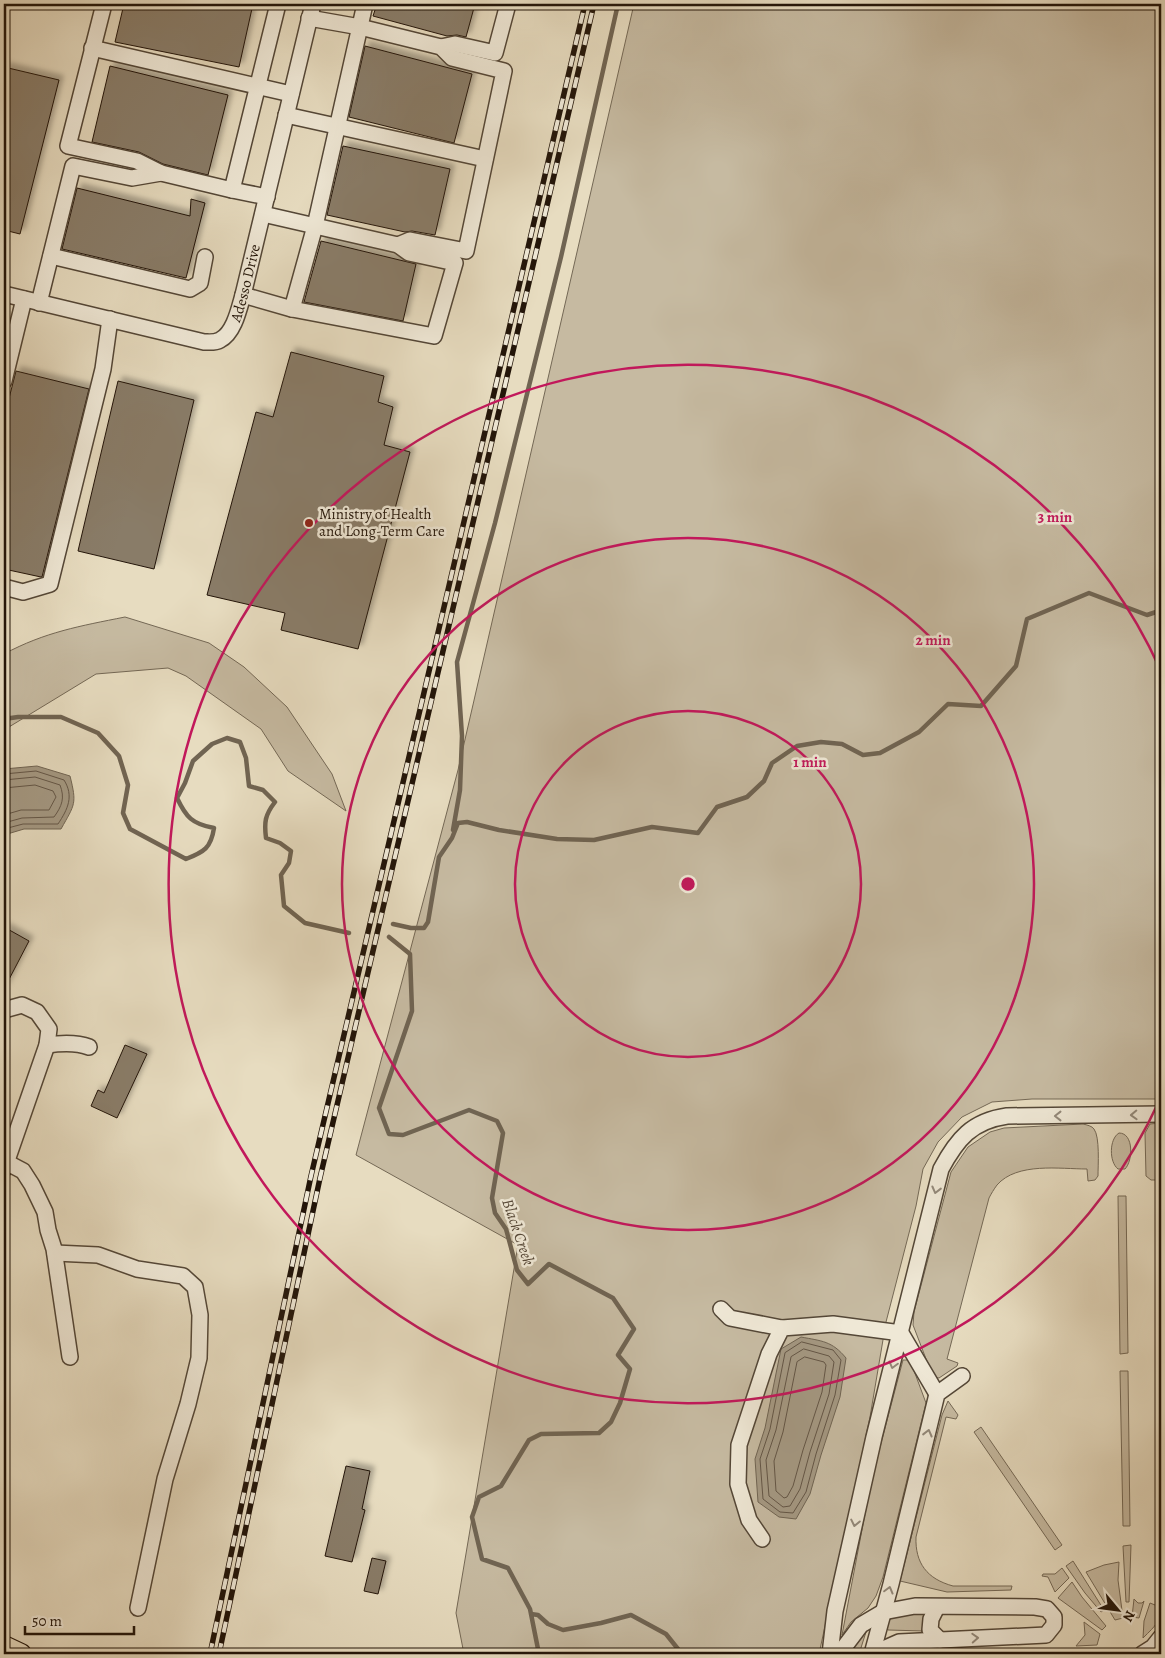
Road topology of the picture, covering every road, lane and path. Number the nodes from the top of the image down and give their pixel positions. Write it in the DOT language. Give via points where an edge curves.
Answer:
graph roads {
  1 [pos="104,4"];
  2 [pos="278,4"];
  3 [pos="365,4"];
  4 [pos="508,4"];
  5 [pos="311,11"];
  6 [pos="360,27"];
  7 [pos="441,47"];
  8 [pos="92,48"];
  9 [pos="258,86"];
  10 [pos="291,94"];
  11 [pos="286,115"];
  12 [pos="336,126"];
  13 [pos="485,159"];
  14 [pos="161,173"];
  15 [pos="232,190"];
  16 [pos="267,196"];
  17 [pos="263,214"];
  18 [pos="315,226"];
  19 [pos="398,245"];
  20 [pos="50,256"];
  21 [pos="206,257"];
  22 [pos="4,294"];
  23 [pos="244,295"];
  24 [pos="24,299"];
  25 [pos="39,303"];
  26 [pos="292,308"];
  27 [pos="110,319"];
  28 [pos="4,381"];
  29 [pos="4,587"];
  30 [pos="4,1010"];
  31 [pos="47,1045"];
  32 [pos="89,1047"];
  33 [pos="1161,1114"];
  34 [pos="4,1164"];
  35 [pos="55,1253"];
  36 [pos="721,1309"];
  37 [pos="782,1328"];
  38 [pos="901,1333"];
  39 [pos="70,1357"];
  40 [pos="962,1376"];
  41 [pos="937,1394"];
  42 [pos="762,1539"];
  43 [pos="937,1607"];
  44 [pos="138,1608"];
  45 [pos="883,1612"];
  46 [pos="1161,1637"];
  47 [pos="940,1640"];
  48 [pos="4,1646"];
  49 [pos="21,1654"];
  50 [pos="830,1654"];
  51 [pos="839,1654"];
  52 [pos="872,1654"];
  53 [pos="878,1654"];
  54 [pos="1142,1654"];
  1 -- 8 [label="street"];
  2 -- 9 [label="street"];
  3 -- 6 [label="street"];
  4 -- 7 [label="street" via="495,53 455,44"];
  5 -- 6 [label="street"];
  5 -- 10 [label="street, Adesso Drive"];
  6 -- 7 [label="street"];
  6 -- 12 [label="street"];
  7 -- 13 [label="street" via="452,58 504,71"];
  8 -- 9 [label="street"];
  8 -- 14 [label="street" via="68,146 137,161"];
  9 -- 10 [label="street"];
  9 -- 15 [label="street"];
  10 -- 11 [label="street, Adesso Drive"];
  11 -- 12 [label="street"];
  11 -- 16 [label="street, Adesso Drive"];
  12 -- 13 [label="street"];
  12 -- 18 [label="street"];
  13 -- 19 [label="street" via="466,251 410,240"];
  14 -- 15 [label="street"];
  14 -- 20 [label="street" via="132,178 73,166"];
  15 -- 16 [label="street"];
  16 -- 17 [label="street, Adesso Drive"];
  17 -- 18 [label="street"];
  17 -- 23 [label="street, Adesso Drive"];
  18 -- 19 [label="street"];
  18 -- 26 [label="street"];
  19 -- 26 [label="street" via="410,253 455,263 434,336"];
  20 -- 21 [label="street" via="190,289 200,283"];
  20 -- 25 [label="street"];
  22 -- 24 [label="street, Adesso Drive"];
  23 -- 26 [label="street"];
  23 -- 27 [label="street, Adesso Drive" via="234,322 218,342 204,342"];
  24 -- 25 [label="street, Adesso Drive"];
  24 -- 28 [label="street"];
  25 -- 27 [label="street, Adesso Drive"];
  27 -- 29 [label="street" via="102,369 50,584 24,592"];
  30 -- 31 [label="street" via="22,1005 37,1012 49,1029"];
  31 -- 32 [label="street" via="60,1043"];
  31 -- 34 [label="street"];
  33 -- 38 [label="street, one-way" via="1007,1116 990,1118 971,1129 953,1146 941,1169"];
  34 -- 35 [label="street" via="23,1171 32,1185 45,1212"];
  35 -- 39 [label="street"];
  35 -- 44 [label="street" via="98,1254 137,1269 183,1276 195,1287 200,1315 199,1358 165,1479"];
  36 -- 37 [label="street" via="730,1318"];
  37 -- 38 [label="street" via="833,1324"];
  37 -- 42 [label="street" via="769,1354 739,1445 738,1484 749,1520"];
  38 -- 41 [label="street"];
  38 -- 50 [label="street, one-way" via="835,1611"];
  40 -- 41 [label="street"];
  45 -- 41 [label="street, one-way"];
  43 -- 45 [label="street" via="915,1606"];
  43 -- 47 [label="street" via="930,1630"];
  47 -- 43 [label="street, one-way" via="1046,1635 1054,1625 1054,1617 1047,1609 1035,1607"];
  45 -- 51 [label="street" via="861,1625"];
  45 -- 52 [label="street"];
  46 -- 54 [label="street"];
  47 -- 53 [label="street" via="899,1642"];
  48 -- 49 [label="main road"];
}
